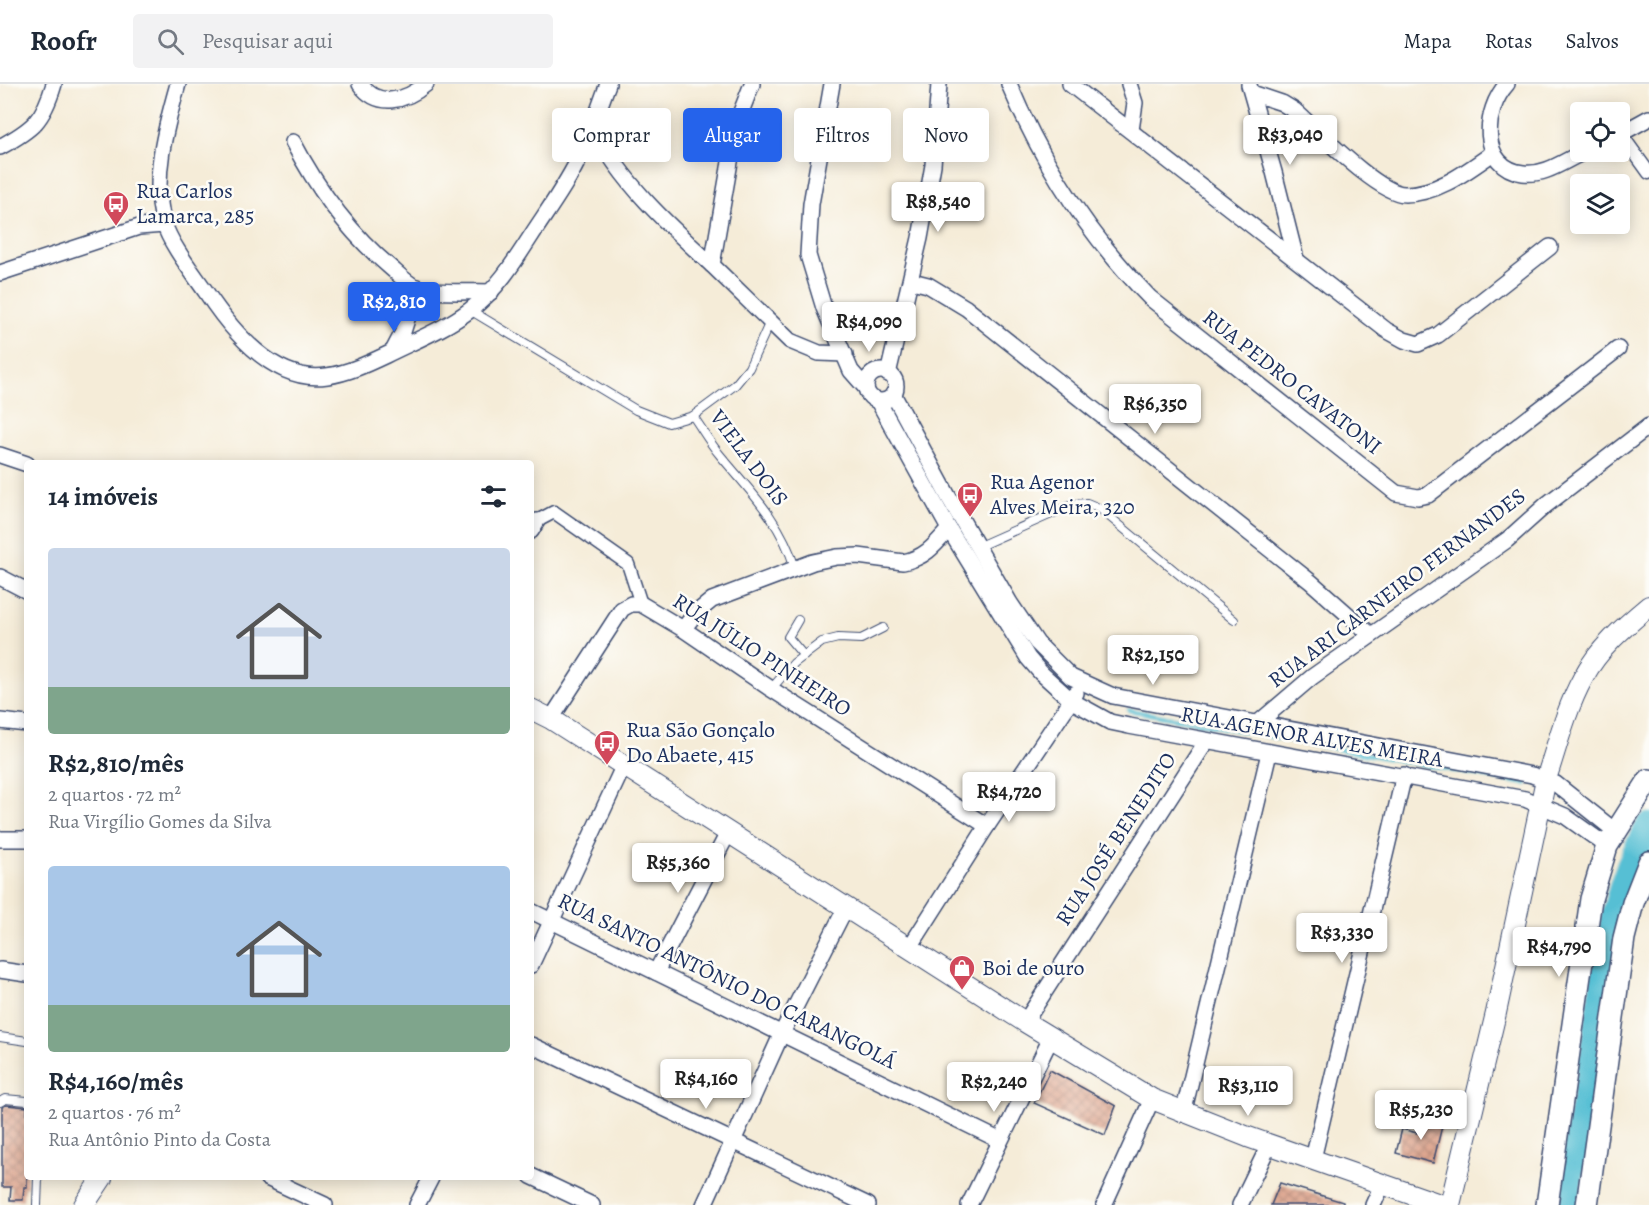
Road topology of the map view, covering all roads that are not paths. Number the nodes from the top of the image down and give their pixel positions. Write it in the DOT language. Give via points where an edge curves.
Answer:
graph roads {
  1 [pos="54,84"];
  2 [pos="178,84"];
  3 [pos="360,84"];
  4 [pos="426,84"];
  5 [pos="608,84"];
  6 [pos="752,84"];
  7 [pos="832,84"];
  8 [pos="939,84"];
  9 [pos="1009,84"];
  10 [pos="1070,84"];
  11 [pos="1129,84"];
  12 [pos="1507,84"];
  13 [pos="1250,89"];
  14 [pos="600,108"];
  15 [pos="1649,118"];
  16 [pos="1630,128"];
  17 [pos="1131,130"];
  18 [pos="293,142"];
  19 [pos="0,147"];
  20 [pos="1630,147"];
  21 [pos="1493,153"];
  22 [pos="1570,159"];
  23 [pos="576,162"];
  24 [pos="613,162"];
  25 [pos="1649,172"];
  26 [pos="164,225"];
  27 [pos="1550,247"];
  28 [pos="1296,259"];
  29 [pos="712,265"];
  30 [pos="0,273"];
  31 [pos="912,281"];
  32 [pos="417,287"];
  33 [pos="491,292"];
  34 [pos="470,310"];
  35 [pos="769,324"];
  36 [pos="1618,349"];
  37 [pos="393,351"];
  38 [pos="847,359"];
  39 [pos="888,374"];
  40 [pos="868,382"];
  41 [pos="893,394"];
  42 [pos="878,401"];
  43 [pos="693,416"];
  44 [pos="1649,426"];
  45 [pos="0,455"];
  46 [pos="24,463"];
  47 [pos="534,526"];
  48 [pos="949,529"];
  49 [pos="977,547"];
  50 [pos="795,568"];
  51 [pos="0,577"];
  52 [pos="24,589"];
  53 [pos="641,604"];
  54 [pos="1649,606"];
  55 [pos="798,620"];
  56 [pos="1234,620"];
  57 [pos="883,628"];
  58 [pos="683,629"];
  59 [pos="1371,635"];
  60 [pos="804,656"];
  61 [pos="1082,683"];
  62 [pos="771,689"];
  63 [pos="1113,696"];
  64 [pos="1072,701"];
  65 [pos="534,710"];
  66 [pos="551,719"];
  67 [pos="0,721"];
  68 [pos="1110,722"];
  69 [pos="1258,723"];
  70 [pos="24,724"];
  71 [pos="1206,742"];
  72 [pos="1269,753"];
  73 [pos="624,765"];
  74 [pos="1404,775"];
  75 [pos="1546,779"];
  76 [pos="1649,780"];
  77 [pos="1541,806"];
  78 [pos="987,826"];
  79 [pos="729,831"];
  80 [pos="1611,838"];
  81 [pos="0,839"];
  82 [pos="24,839"];
  83 [pos="1649,862"];
  84 [pos="846,906"];
  85 [pos="534,912"];
  86 [pos="551,920"];
  87 [pos="910,947"];
  88 [pos="534,958"];
  89 [pos="0,970"];
  90 [pos="656,972"];
  91 [pos="24,974"];
  92 [pos="1025,1022"];
  93 [pos="782,1034"];
  94 [pos="0,1037"];
  95 [pos="1051,1038"];
  96 [pos="24,1041"];
  97 [pos="534,1046"];
  98 [pos="1152,1099"];
  99 [pos="24,1101"];
  100 [pos="0,1102"];
  101 [pos="1183,1114"];
  102 [pos="999,1140"];
  103 [pos="733,1141"];
  104 [pos="1269,1144"];
  105 [pos="1312,1159"];
  106 [pos="534,1177"];
  107 [pos="38,1180"];
  108 [pos="101,1180"];
  109 [pos="271,1180"];
  110 [pos="430,1180"];
  111 [pos="1382,1185"];
  112 [pos="37,1205"];
  113 [pos="84,1205"];
  114 [pos="325,1205"];
  115 [pos="417,1205"];
  116 [pos="592,1205"];
  117 [pos="704,1205"];
  118 [pos="868,1205"];
  119 [pos="969,1205"];
  120 [pos="1104,1205"];
  121 [pos="1240,1205"];
  122 [pos="1373,1205"];
  123 [pos="1442,1205"];
  124 [pos="1450,1205"];
  125 [pos="1547,1205"];
  126 [pos="1587,1205"];
  1 -- 19 [label="street" via="36,124"];
  2 -- 26 [label="street" via="160,174"];
  3 -- 4 [label="street" via="374,98 387,101 406,99"];
  5 -- 14 [label="street"];
  6 -- 29 [label="street" via="737,122"];
  7 -- 38 [label="street" via="811,204 808,255 824,308"];
  8 -- 31 [label="street" via="933,165"];
  9 -- 36 [label="street, RUA PEDRO CAVATONI" via="1057,177 1090,232 1117,265 1167,313 1396,492 1428,495"];
  10 -- 17 [label="street"];
  11 -- 17 [label="street" via="1135,103"];
  12 -- 21 [label="street" via="1490,115"];
  13 -- 21 [label="street" via="1295,111 1371,178 1394,193 1416,193 1450,181"];
  13 -- 28 [label="street"];
  15 -- 16 [label="street"];
  17 -- 28 [label="street"];
  18 -- 32 [label="street" via="330,204 378,257"];
  20 -- 25 [label="street"];
  21 -- 22 [label="street" via="1510,170 1525,173 1552,168"];
  23 -- 33 [label="street" via="518,258"];
  24 -- 29 [label="street" via="675,232"];
  26 -- 30 [label="street" via="139,227"];
  26 -- 37 [label="street" via="231,327 284,369 324,377 346,372"];
  27 -- 28 [label="street" via="1455,324 1418,344 1386,330"];
  29 -- 35 [label="street"];
  31 -- 39 [label="street"];
  31 -- 59 [label="street" via="928,285 966,308 1311,582"];
  32 -- 33 [label="street"];
  32 -- 37 [label="street"];
  33 -- 34 [label="street"];
  34 -- 37 [label="street"];
  34 -- 43 [label="lane" via="653,419 669,423"];
  35 -- 38 [label="street" via="803,348"];
  35 -- 43 [label="lane, VIELA DOIS" via="742,377"];
  38 -- 40 [label="street" via="854,376"];
  39 -- 40 [label="street" via="879,372"];
  39 -- 41 [label="street" via="894,381"];
  40 -- 42 [label="street" via="870,397"];
  41 -- 42 [label="street"];
  41 -- 49 [label="street, RUA AGENOR ALVES MEIRA"];
  42 -- 48 [label="street, RUA AGENOR ALVES MEIRA"];
  43 -- 50 [label="lane, VIELA DOIS" via="759,499 786,543"];
  44 -- 59 [label="street, RUA ARI CARNEIRO FERNANDES" via="1507,540"];
  45 -- 46 [label="street"];
  47 -- 53 [label="street" via="554,512 628,564"];
  48 -- 50 [label="street" via="925,555 914,560 837,557"];
  48 -- 64 [label="street, RUA AGENOR ALVES MEIRA" via="1028,658"];
  49 -- 56 [label="lane" via="1074,504 1087,503 1099,508"];
  49 -- 61 [label="street, RUA AGENOR ALVES MEIRA" via="1037,643 1054,663"];
  50 -- 58 [label="street" via="712,600"];
  51 -- 52 [label="street"];
  53 -- 58 [label="street, RUA JÚLIO PINHEIRO"];
  53 -- 66 [label="street, RUA JÚLIO PINHEIRO" via="622,609"];
  54 -- 75 [label="street" via="1612,639 1583,677"];
  55 -- 60 [label="lane" via="788,637"];
  57 -- 60 [label="lane" via="861,639 829,639"];
  58 -- 62 [label="street, RUA JÚLIO PINHEIRO"];
  59 -- 69 [label="street, RUA ARI CARNEIRO FERNANDES" via="1293,691"];
  60 -- 62 [label="lane"];
  61 -- 63 [label="street, RUA AGENOR ALVES MEIRA"];
  61 -- 64 [label="street"];
  62 -- 78 [label="street, RUA JÚLIO PINHEIRO"];
  63 -- 68 [label="street"];
  63 -- 69 [label="street, RUA AGENOR ALVES MEIRA"];
  64 -- 68 [label="street, RUA AGENOR ALVES MEIRA"];
  64 -- 78 [label="street"];
  65 -- 66 [label="street"];
  66 -- 73 [label="street"];
  67 -- 70 [label="street"];
  68 -- 71 [label="street, RUA AGENOR ALVES MEIRA"];
  69 -- 75 [label="street, RUA AGENOR ALVES MEIRA"];
  71 -- 72 [label="street, RUA AGENOR ALVES MEIRA"];
  71 -- 92 [label="street, RUA JOSÉ BENEDITO"];
  72 -- 74 [label="street, RUA AGENOR ALVES MEIRA"];
  72 -- 101 [label="street"];
  73 -- 79 [label="street"];
  73 -- 86 [label="street"];
  74 -- 77 [label="street, RUA AGENOR ALVES MEIRA" via="1525,799"];
  74 -- 105 [label="street"];
  75 -- 77 [label="street"];
  75 -- 80 [label="street, RUA AGENOR ALVES MEIRA" via="1556,784"];
  76 -- 80 [label="main road"];
  77 -- 80 [label="street, RUA AGENOR ALVES MEIRA"];
  77 -- 124 [label="street"];
  78 -- 87 [label="street"];
  79 -- 84 [label="street"];
  79 -- 90 [label="street"];
  80 -- 125 [label="main road" via="1591,899 1582,947"];
  81 -- 82 [label="street"];
  83 -- 126 [label="main road" via="1624,938"];
  84 -- 87 [label="street"];
  84 -- 93 [label="street"];
  85 -- 86 [label="street, RUA SANTO ANTÔNIO DO CARANGOLÁ"];
  86 -- 88 [label="street"];
  86 -- 90 [label="street, RUA SANTO ANTÔNIO DO CARANGOLÁ"];
  87 -- 92 [label="street"];
  89 -- 91 [label="street"];
  90 -- 93 [label="street, RUA SANTO ANTÔNIO DO CARANGOLÁ"];
  92 -- 95 [label="street"];
  93 -- 102 [label="street, RUA SANTO ANTÔNIO DO CARANGOLÁ"];
  93 -- 103 [label="street"];
  94 -- 96 [label="lane"];
  95 -- 98 [label="street"];
  95 -- 102 [label="street"];
  97 -- 103 [label="street"];
  98 -- 101 [label="street"];
  98 -- 120 [label="street"];
  99 -- 100 [label="lane"];
  101 -- 104 [label="street"];
  102 -- 119 [label="street"];
  103 -- 117 [label="street"];
  103 -- 118 [label="street"];
  104 -- 105 [label="street"];
  104 -- 121 [label="street"];
  105 -- 111 [label="street"];
  106 -- 116 [label="street"];
  107 -- 112 [label="lane"];
  108 -- 113 [label="street"];
  109 -- 114 [label="street"];
  110 -- 115 [label="street"];
  111 -- 122 [label="street"];
  111 -- 123 [label="street"];
}
